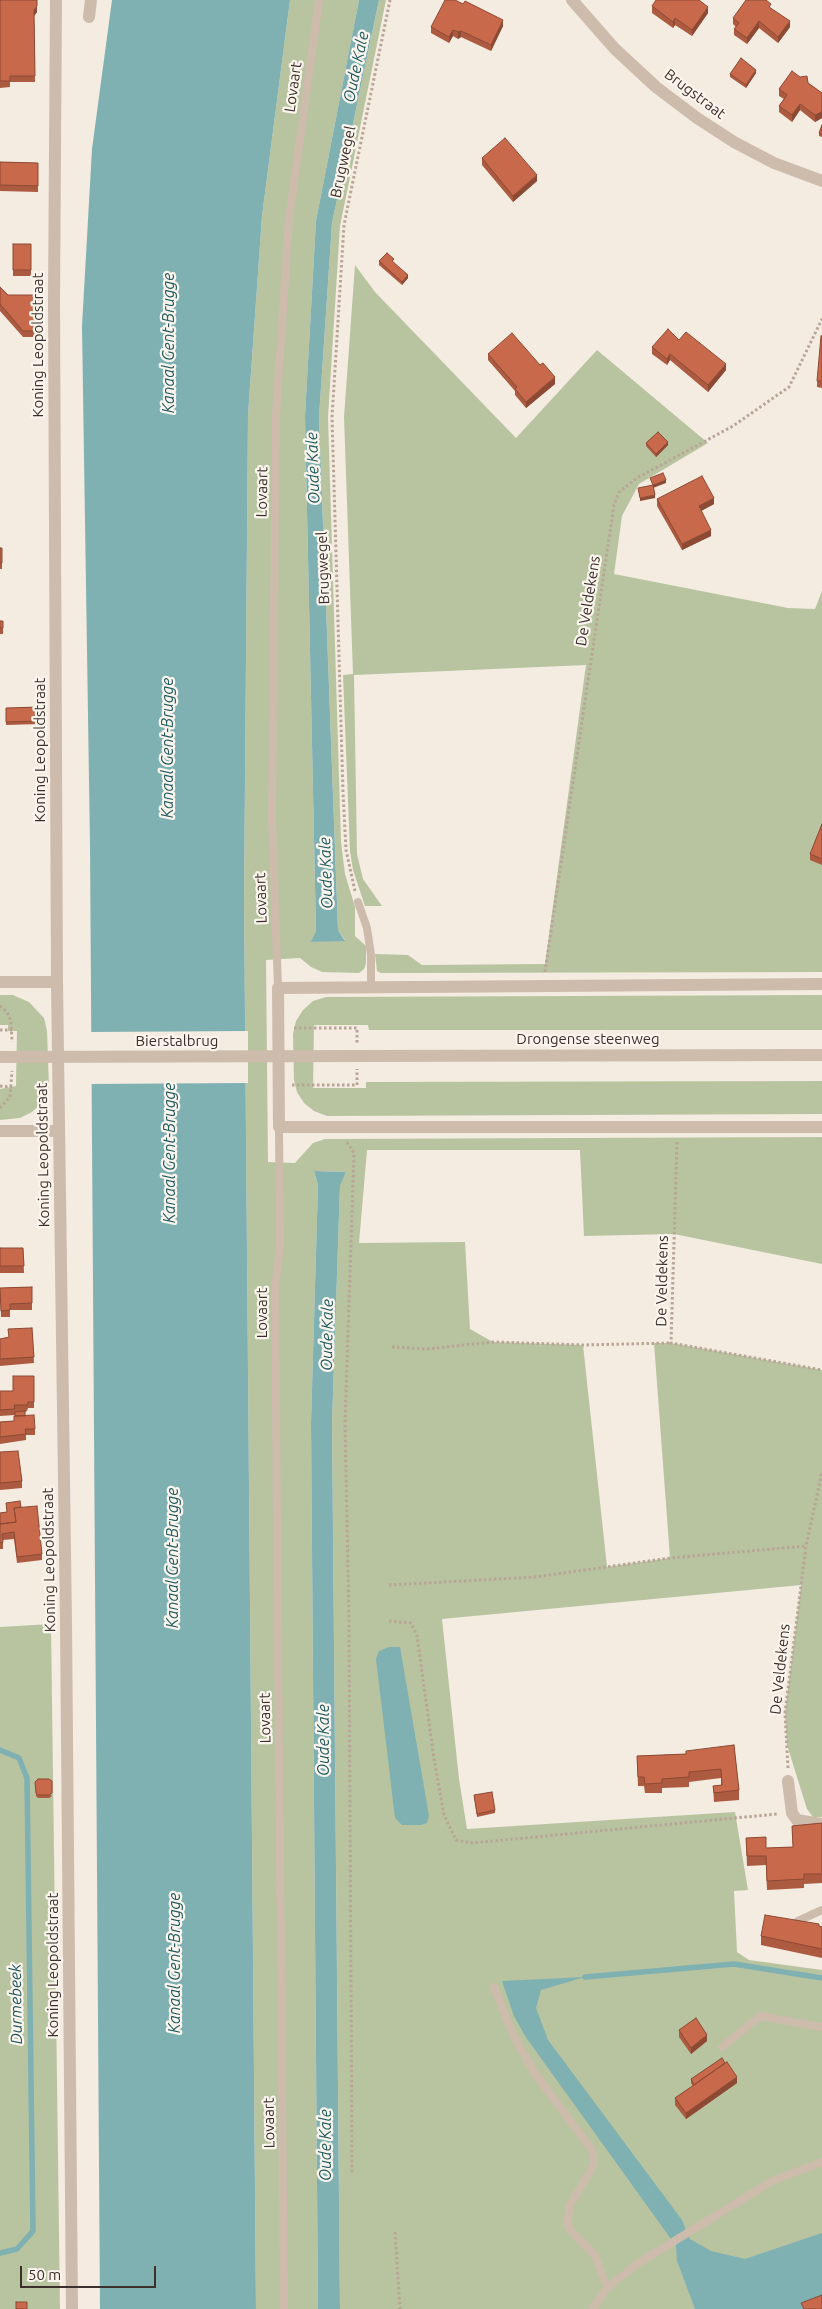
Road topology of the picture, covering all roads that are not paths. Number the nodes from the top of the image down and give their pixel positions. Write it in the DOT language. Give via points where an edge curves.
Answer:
graph roads {
  1 [pos="56,0"];
  2 [pos="91,0"];
  3 [pos="319,0"];
  4 [pos="572,0"];
  5 [pos="90,17"];
  6 [pos="822,181"];
  7 [pos="358,902"];
  8 [pos="0,982"];
  9 [pos="57,982"];
  10 [pos="822,984"];
  11 [pos="371,987"];
  12 [pos="278,988"];
  13 [pos="822,1055"];
  14 [pos="354,1056"];
  15 [pos="0,1057"];
  16 [pos="279,1127"];
  17 [pos="822,1127"];
  18 [pos="0,1131"];
  19 [pos="59,1131"];
  20 [pos="788,1781"];
  21 [pos="822,1824"];
  22 [pos="822,1910"];
  23 [pos="798,1921"];
  24 [pos="494,1987"];
  25 [pos="822,2027"];
  26 [pos="722,2047"];
  27 [pos="822,2162"];
  28 [pos="607,2288"];
  29 [pos="72,2309"];
  30 [pos="284,2309"];
  31 [pos="592,2309"];
  1 -- 9 [label="street, Koning Leopoldstraat"];
  2 -- 5 [label="street"];
  3 -- 12 [label="lane, Lovaart" via="289,219 276,415 272,818"];
  4 -- 6 [label="street, Brugstraat" via="615,49 656,87 697,118 758,155"];
  7 -- 11 [label="lane" via="367,928"];
  8 -- 9 [label="street"];
  9 -- 19 [label="street, Koning Leopoldstraat"];
  10 -- 11 [label="street"];
  11 -- 12 [label="street"];
  12 -- 16 [label="street"];
  13 -- 14 [label="street, Drongense steenweg"];
  14 -- 15 [label="street, Bierstalbrug, bridge"];
  16 -- 17 [label="street"];
  16 -- 30 [label="lane, Lovaart" via="280,1248 275,1288"];
  18 -- 19 [label="street"];
  19 -- 29 [label="street, Koning Leopoldstraat"];
  20 -- 21 [label="street" via="792,1813 797,1820"];
  22 -- 23 [label="lane"];
  24 -- 28 [label="lane" via="513,2035 534,2072 592,2150 592,2168 570,2205 567,2223 571,2232 595,2255"];
  25 -- 26 [label="lane" via="760,2016"];
  27 -- 28 [label="lane" via="772,2181 661,2249"];
  28 -- 31 [label="lane"];
}
